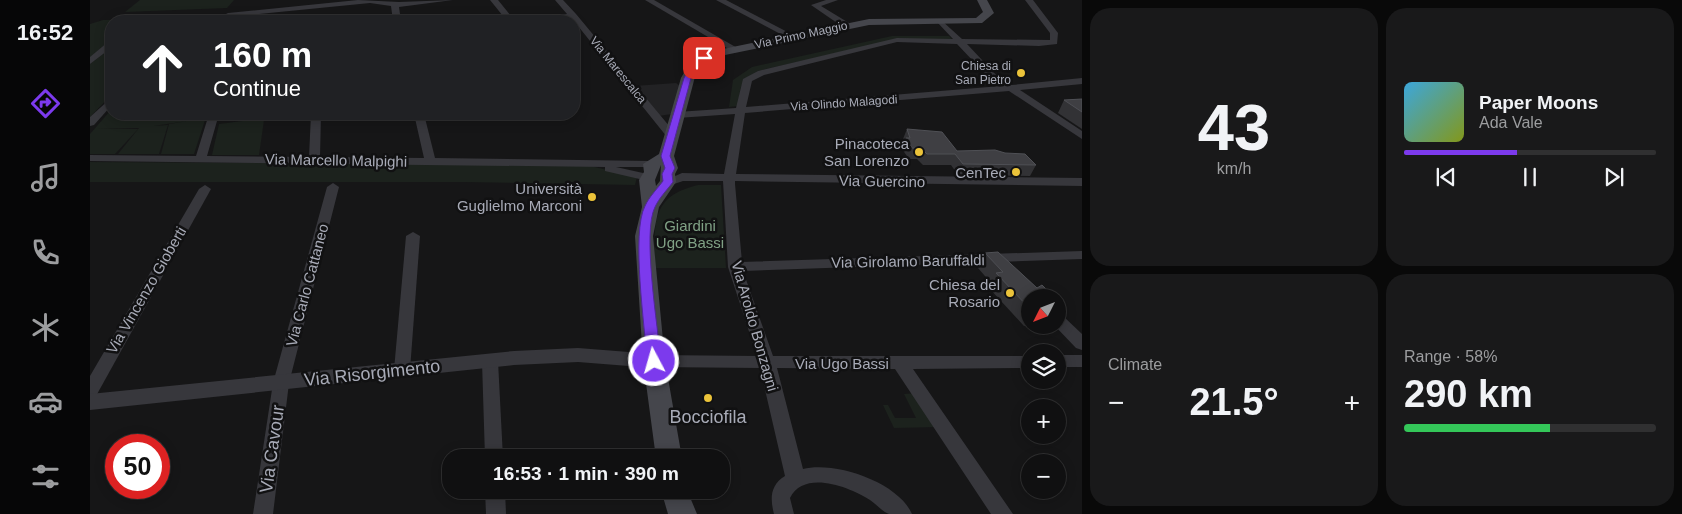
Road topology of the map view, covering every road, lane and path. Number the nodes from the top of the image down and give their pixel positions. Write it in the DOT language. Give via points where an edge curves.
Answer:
graph roads {
  1 [pos="271,0"];
  2 [pos="308,0"];
  3 [pos="449,0"];
  4 [pos="494,0"];
  5 [pos="559,0"];
  6 [pos="649,0"];
  7 [pos="720,0"];
  8 [pos="834,0"];
  9 [pos="982,0"];
  10 [pos="1029,0"];
  11 [pos="396,4"];
  12 [pos="302,8"];
  13 [pos="263,11"];
  14 [pos="228,15"];
  15 [pos="395,15"];
  16 [pos="506,15"];
  17 [pos="572,15"];
  18 [pos="941,22"];
  19 [pos="580,24"];
  20 [pos="846,25"];
  21 [pos="793,37"];
  22 [pos="958,40"];
  23 [pos="105,49"];
  24 [pos="735,49"];
  25 [pos="90,61"];
  26 [pos="1082,81"];
  27 [pos="1011,88"];
  28 [pos="105,107"];
  29 [pos="740,110"];
  30 [pos="678,111"];
  31 [pos="708,112"];
  32 [pos="657,118"];
  33 [pos="212,120"];
  34 [pos="316,120"];
  35 [pos="420,120"];
  36 [pos="90,123"];
  37 [pos="671,135"];
  38 [pos="1082,136"];
  39 [pos="90,158"];
  40 [pos="201,158"];
  41 [pos="314,160"];
  42 [pos="430,160"];
  43 [pos="662,172"];
  44 [pos="729,179"];
  45 [pos="1082,182"];
  46 [pos="333,187"];
  47 [pos="205,189"];
  48 [pos="413,236"];
  49 [pos="1082,255"];
  50 [pos="994,259"];
  51 [pos="735,267"];
  52 [pos="1010,274"];
  53 [pos="1066,328"];
  54 [pos="1082,344"];
  55 [pos="490,360"];
  56 [pos="654,361"];
  57 [pos="1066,361"];
  58 [pos="1082,361"];
  59 [pos="766,362"];
  60 [pos="1021,362"];
  61 [pos="900,363"];
  62 [pos="402,370"];
  63 [pos="281,383"];
  64 [pos="90,391"];
  65 [pos="90,402"];
  66 [pos="494,449"];
  67 [pos="668,449"];
  68 [pos="796,480"];
  69 [pos="495,499"];
  70 [pos="263,514"];
  71 [pos="496,514"];
  72 [pos="784,514"];
  73 [pos="902,514"];
  74 [pos="1003,514"];
  1 -- 13 [label="street"];
  2 -- 12 [label="street"];
  3 -- 11 [label="street"];
  4 -- 16 [label="street"];
  5 -- 17 [label="street, Via Marescalca"];
  6 -- 24 [label="street"];
  7 -- 21 [label="street"];
  8 -- 20 [label="street" via="815,5"];
  9 -- 18 [label="main road, Via Primo Maggio" via="989,12 985,18 970,22"];
  10 -- 22 [label="street, Via Aroldo Bonzagni" via="1054,33 1054,42"];
  11 -- 12 [label="street" via="370,1"];
  11 -- 15 [label="street" via="393,6"];
  12 -- 13 [label="street"];
  13 -- 14 [label="street"];
  18 -- 20 [label="main road, Via Primo Maggio" via="874,21"];
  18 -- 22 [label="street"];
  19 -- 32 [label="street, Via Marescalca"];
  20 -- 21 [label="main road, Via Primo Maggio"];
  21 -- 24 [label="main road, Via Primo Maggio"];
  22 -- 27 [label="street" via="995,79"];
  22 -- 29 [label="street, Via Aroldo Bonzagni" via="898,40 761,72 748,80 744,87"];
  23 -- 25 [label="street"];
  24 -- 30 [label="main road, Via Primo Maggio" via="708,56 695,65 687,78"];
  26 -- 27 [label="street, Via Olindo Malagodi"];
  27 -- 29 [label="street, Via Olindo Malagodi"];
  27 -- 38 [label="street"];
  28 -- 36 [label="street"];
  29 -- 31 [label="street, Via Olindo Malagodi"];
  29 -- 44 [label="street, Via Aroldo Bonzagni"];
  30 -- 31 [label="street, Via Olindo Malagodi"];
  30 -- 32 [label="street, Via Marescalca"];
  30 -- 37 [label="main road, Via Primo Maggio"];
  32 -- 37 [label="street, Via Marescalca"];
  33 -- 40 [label="street"];
  34 -- 41 [label="street"];
  35 -- 42 [label="street"];
  37 -- 43 [label="main road, Via Primo Maggio"];
  39 -- 40 [label="street, Via Marcello Malpighi"];
  40 -- 41 [label="street, Via Marcello Malpighi"];
  41 -- 42 [label="street, Via Marcello Malpighi"];
  42 -- 43 [label="street, Via Marcello Malpighi" via="581,162"];
  43 -- 44 [label="street, Via Guercino"];
  43 -- 56 [label="main road" via="645,222 644,250"];
  44 -- 45 [label="street, Via Guercino"];
  44 -- 51 [label="street, Via Aroldo Bonzagni"];
  46 -- 63 [label="street, Via Carlo Cattaneo"];
  47 -- 64 [label="street, Via Vincenzo Gioberti"];
  48 -- 62 [label="street"];
  49 -- 50 [label="street, Via Girolamo Baruffaldi"];
  50 -- 51 [label="street, Via Girolamo Baruffaldi"];
  50 -- 52 [label="street"];
  51 -- 59 [label="street, Via Aroldo Bonzagni"];
  53 -- 54 [label="street"];
  55 -- 56 [label="street, Via Risorgimento" via="571,355"];
  55 -- 62 [label="street, Via Risorgimento"];
  55 -- 66 [label="street"];
  56 -- 59 [label="street, Via Ugo Bassi"];
  56 -- 67 [label="main road"];
  57 -- 58 [label="street"];
  59 -- 61 [label="street, Via Ugo Bassi"];
  59 -- 68 [label="street, Via Aroldo Bonzagni"];
  60 -- 61 [label="street, Via Ugo Bassi"];
  61 -- 74 [label="street"];
  62 -- 63 [label="street, Via Risorgimento"];
  63 -- 65 [label="street, Via Risorgimento"];
  63 -- 70 [label="street, Via Cavour"];
  68 -- 72 [label="street" via="782,492"];
  68 -- 73 [label="street" via="818,475 844,477 870,489"];
  69 -- 71 [label="street"];
}
